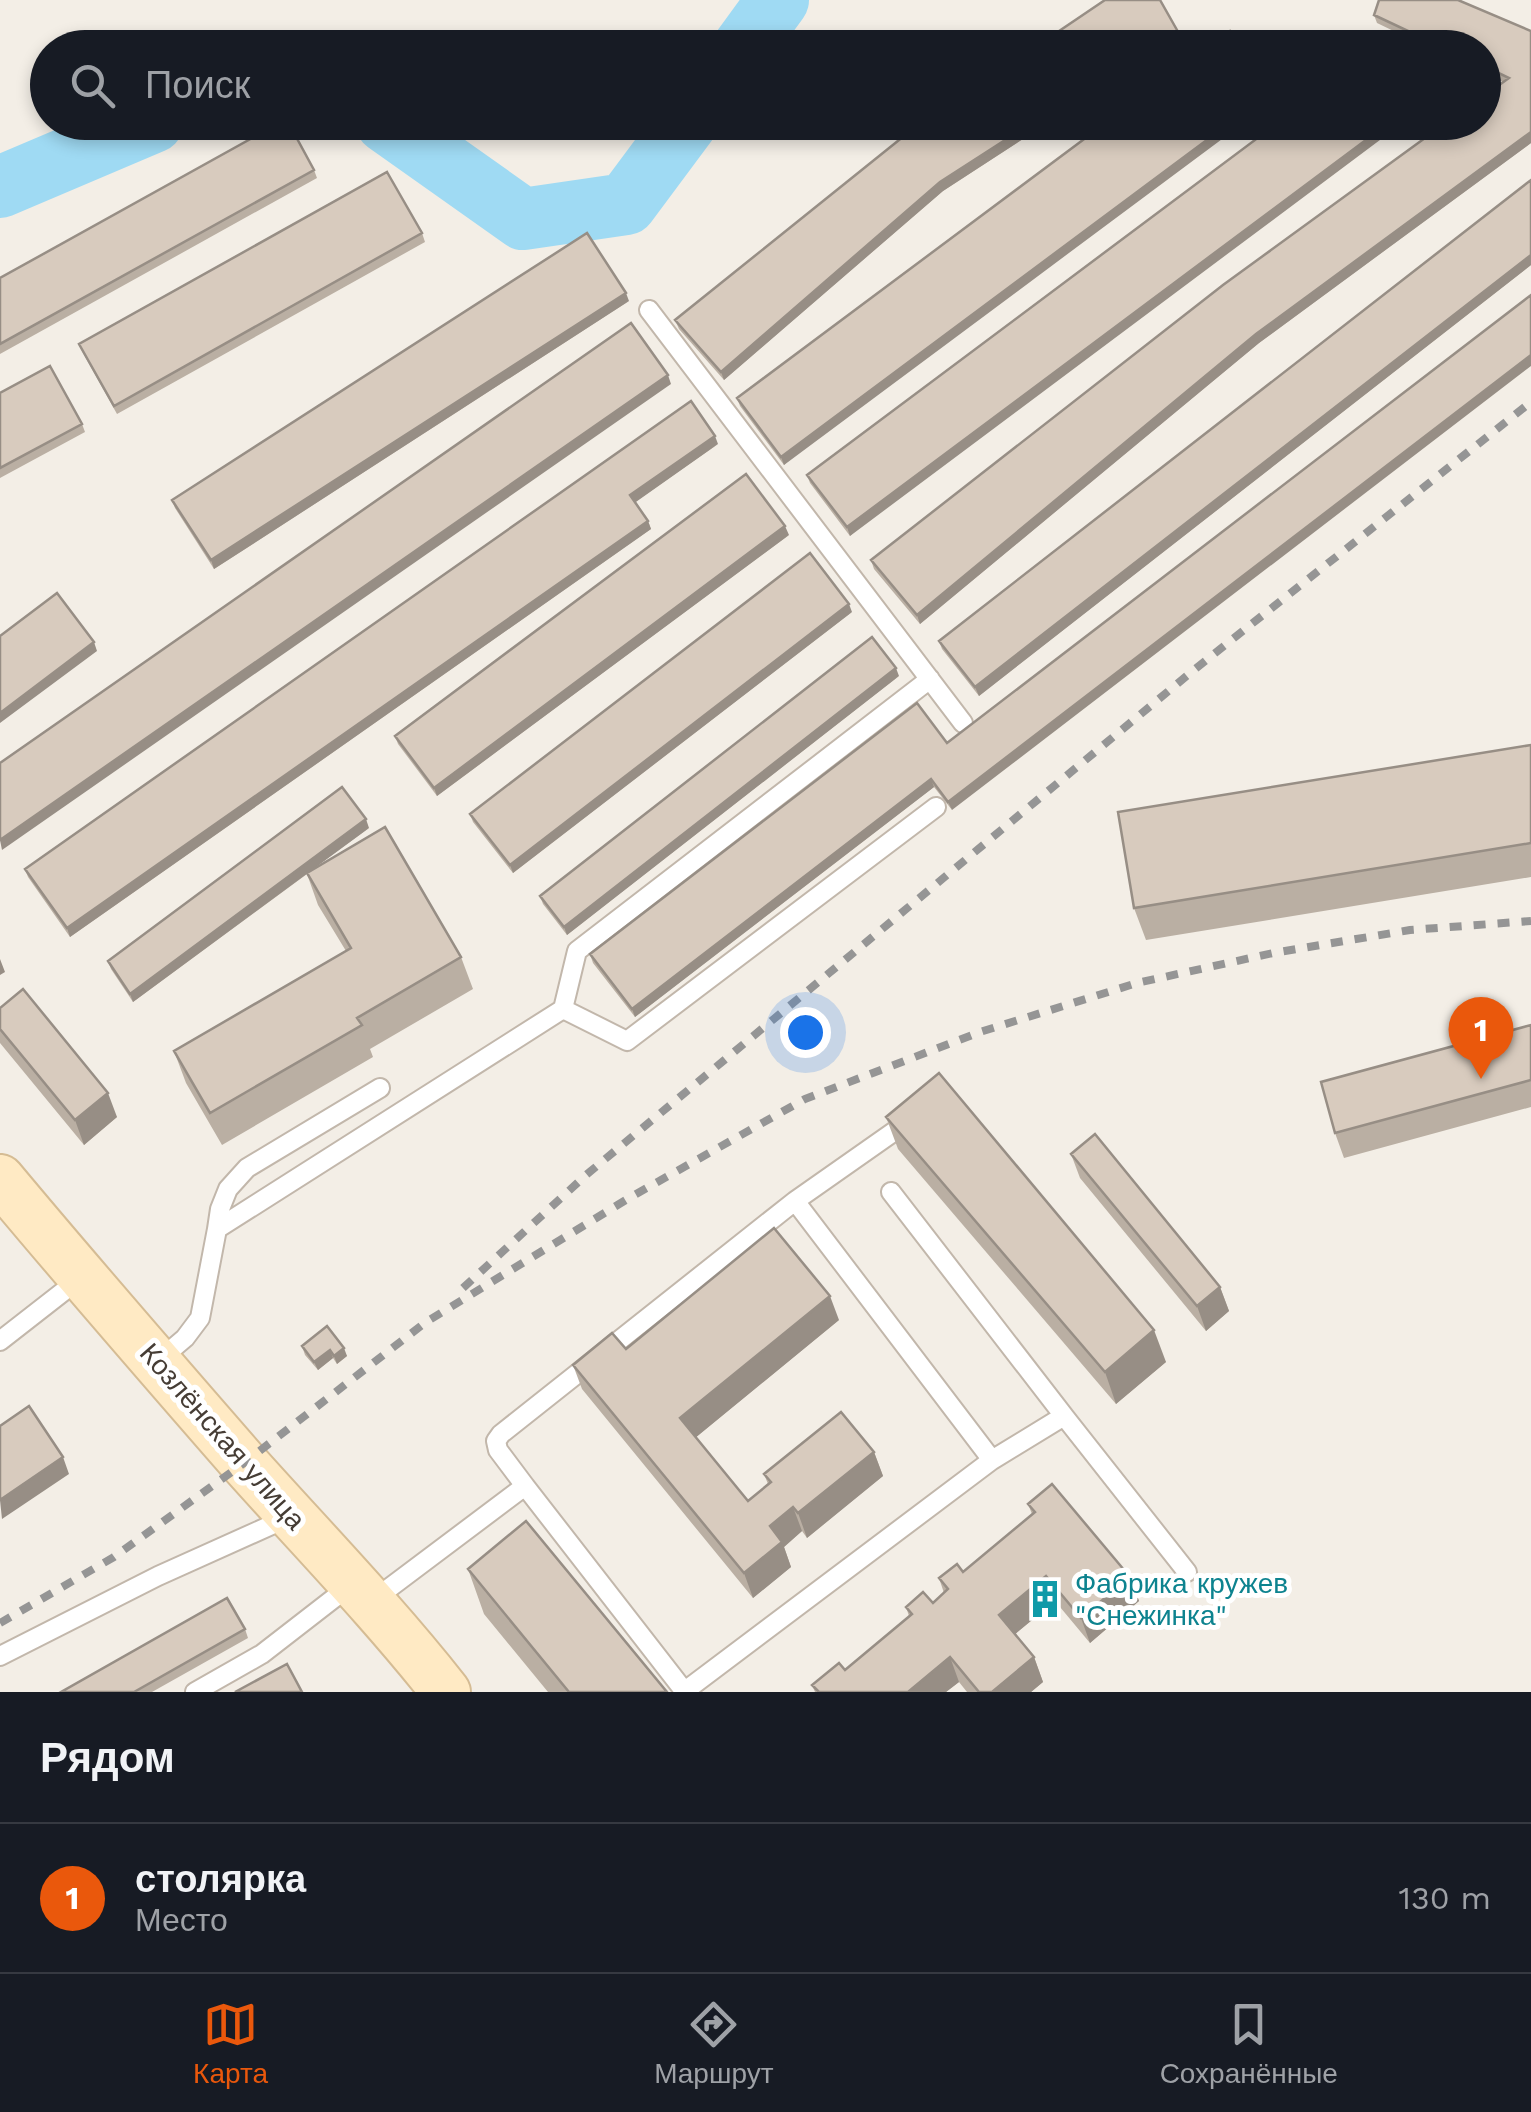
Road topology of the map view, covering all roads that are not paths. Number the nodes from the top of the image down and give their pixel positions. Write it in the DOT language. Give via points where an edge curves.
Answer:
graph roads {
  1 [pos="649,310"];
  2 [pos="930,679"];
  3 [pos="963,723"];
  4 [pos="936,806"];
  5 [pos="564,1009"];
  6 [pos="380,1088"];
  7 [pos="924,1110"];
  8 [pos="0,1178"];
  9 [pos="892,1192"];
  10 [pos="795,1201"];
  11 [pos="217,1229"];
  12 [pos="82,1278"];
  13 [pos="0,1341"];
  14 [pos="158,1362"];
  15 [pos="1064,1416"];
  16 [pos="992,1460"];
  17 [pos="525,1486"];
  18 [pos="292,1516"];
  19 [pos="1187,1572"];
  20 [pos="363,1592"];
  21 [pos="0,1656"];
  22 [pos="433,1688"];
  23 [pos="195,1692"];
  24 [pos="685,1692"];
  1 -- 2 [label="lane"];
  2 -- 3 [label="lane"];
  2 -- 5 [label="lane" via="577,951"];
  4 -- 5 [label="lane" via="627,1040"];
  5 -- 11 [label="lane"];
  6 -- 11 [label="lane" via="247,1168 228,1189"];
  7 -- 10 [label="lane"];
  8 -- 12 [label="street, Козлёнская улица"];
  9 -- 15 [label="lane"];
  10 -- 16 [label="lane"];
  10 -- 17 [label="lane" via="500,1434 498,1450"];
  11 -- 14 [label="lane" via="200,1318"];
  12 -- 13 [label="lane"];
  12 -- 14 [label="street, Козлёнская улица"];
  14 -- 18 [label="street, Козлёнская улица"];
  15 -- 16 [label="lane"];
  15 -- 19 [label="lane"];
  16 -- 24 [label="lane"];
  17 -- 20 [label="lane"];
  17 -- 24 [label="lane"];
  18 -- 20 [label="street, Козлёнская улица"];
  18 -- 21 [label="lane"];
  20 -- 22 [label="street, Козлёнская улица"];
  20 -- 23 [label="lane"];
}
